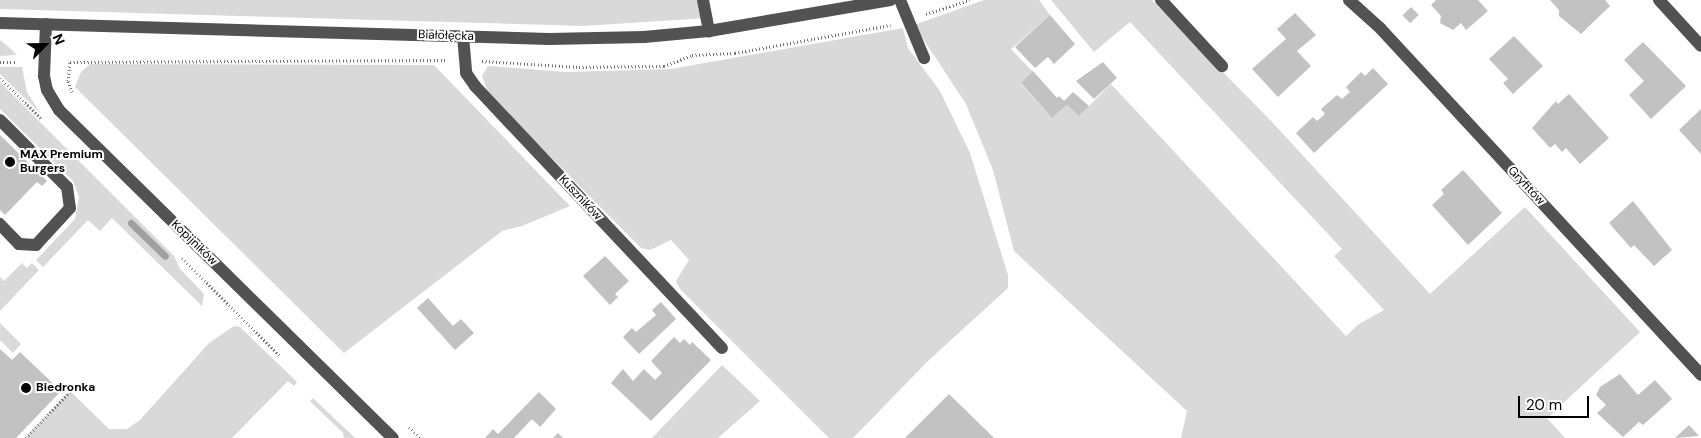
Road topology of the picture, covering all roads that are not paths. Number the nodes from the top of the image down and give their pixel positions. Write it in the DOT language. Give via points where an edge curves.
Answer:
graph roads {
  1 [pos="703,0"];
  2 [pos="890,0"];
  3 [pos="900,0"];
  4 [pos="1161,0"];
  5 [pos="1349,0"];
  6 [pos="1659,0"];
  7 [pos="0,23"];
  8 [pos="46,24"];
  9 [pos="709,31"];
  10 [pos="462,36"];
  11 [pos="1701,46"];
  12 [pos="924,58"];
  13 [pos="1222,66"];
  14 [pos="0,120"];
  15 [pos="0,224"];
  16 [pos="722,348"];
  17 [pos="1701,375"];
  18 [pos="393,438"];
  1 -- 9 [label="street"];
  2 -- 9 [label="street, Białołęcka"];
  3 -- 12 [label="street"];
  4 -- 13 [label="street"];
  5 -- 17 [label="street, Gryfitów" via="1380,28"];
  6 -- 11 [label="street"];
  7 -- 8 [label="street, Białołęcka"];
  8 -- 10 [label="street, Białołęcka"];
  8 -- 18 [label="street, Kopijników" via="44,76 47,90 59,110"];
  9 -- 10 [label="street, Białołęcka" via="584,39"];
  10 -- 16 [label="street, Kuszników" via="466,73 475,86"];
  14 -- 15 [label="street" via="67,187 70,208 36,245 19,244"];
}
